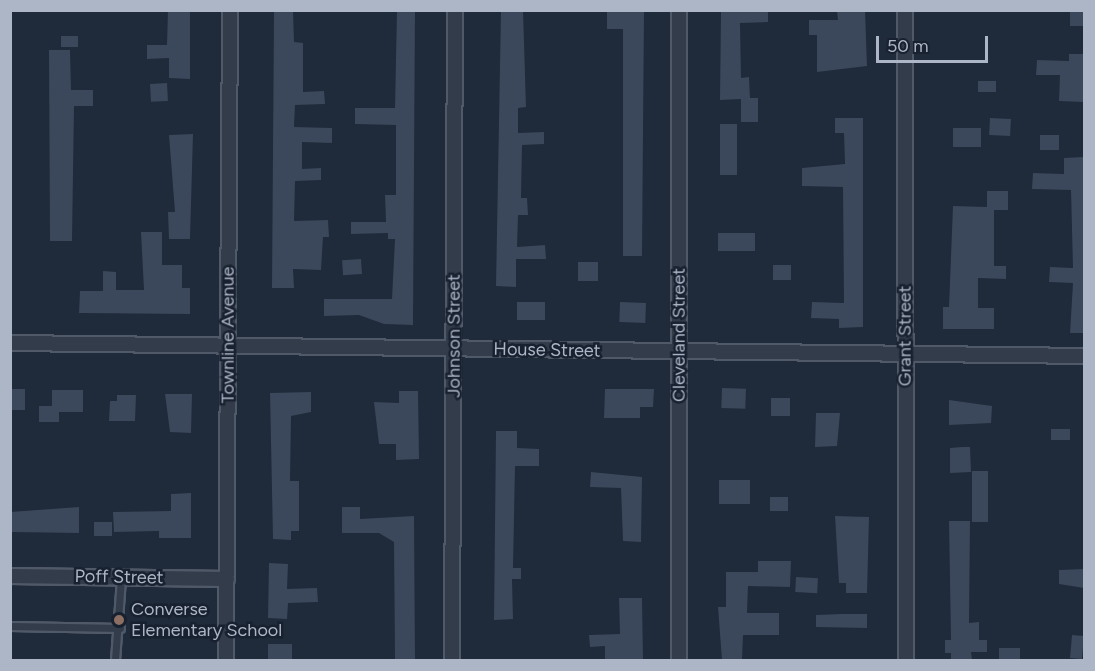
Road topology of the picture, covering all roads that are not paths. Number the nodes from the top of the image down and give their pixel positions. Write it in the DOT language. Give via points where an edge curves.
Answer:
graph roads {
  1 [pos="230,10"];
  2 [pos="455,10"];
  3 [pos="679,10"];
  4 [pos="905,10"];
  5 [pos="10,343"];
  6 [pos="228,346"];
  7 [pos="454,348"];
  8 [pos="679,351"];
  9 [pos="905,354"];
  10 [pos="1084,356"];
  11 [pos="10,576"];
  12 [pos="121,578"];
  13 [pos="227,579"];
  14 [pos="10,626"];
  15 [pos="120,628"];
  16 [pos="115,660"];
  17 [pos="226,660"];
  18 [pos="452,660"];
  19 [pos="679,660"];
  20 [pos="906,660"];
  1 -- 6 [label="street, Townline Avenue"];
  2 -- 7 [label="street, Johnson Street"];
  3 -- 8 [label="street, Cleveland Street"];
  4 -- 9 [label="street, Grant Street"];
  5 -- 6 [label="street, House Street"];
  6 -- 7 [label="street, House Street"];
  6 -- 13 [label="street, Townline Avenue"];
  7 -- 8 [label="street, House Street"];
  7 -- 18 [label="street, Johnson Street"];
  8 -- 9 [label="street, House Street"];
  8 -- 19 [label="street, Cleveland Street"];
  9 -- 10 [label="street, House Street"];
  9 -- 20 [label="street, Grant Street"];
  11 -- 12 [label="street, Poff Street"];
  12 -- 13 [label="street, Poff Street"];
  12 -- 15 [label="lane"];
  13 -- 17 [label="street, Townline Avenue"];
  14 -- 15 [label="lane"];
  15 -- 16 [label="lane"];
}
